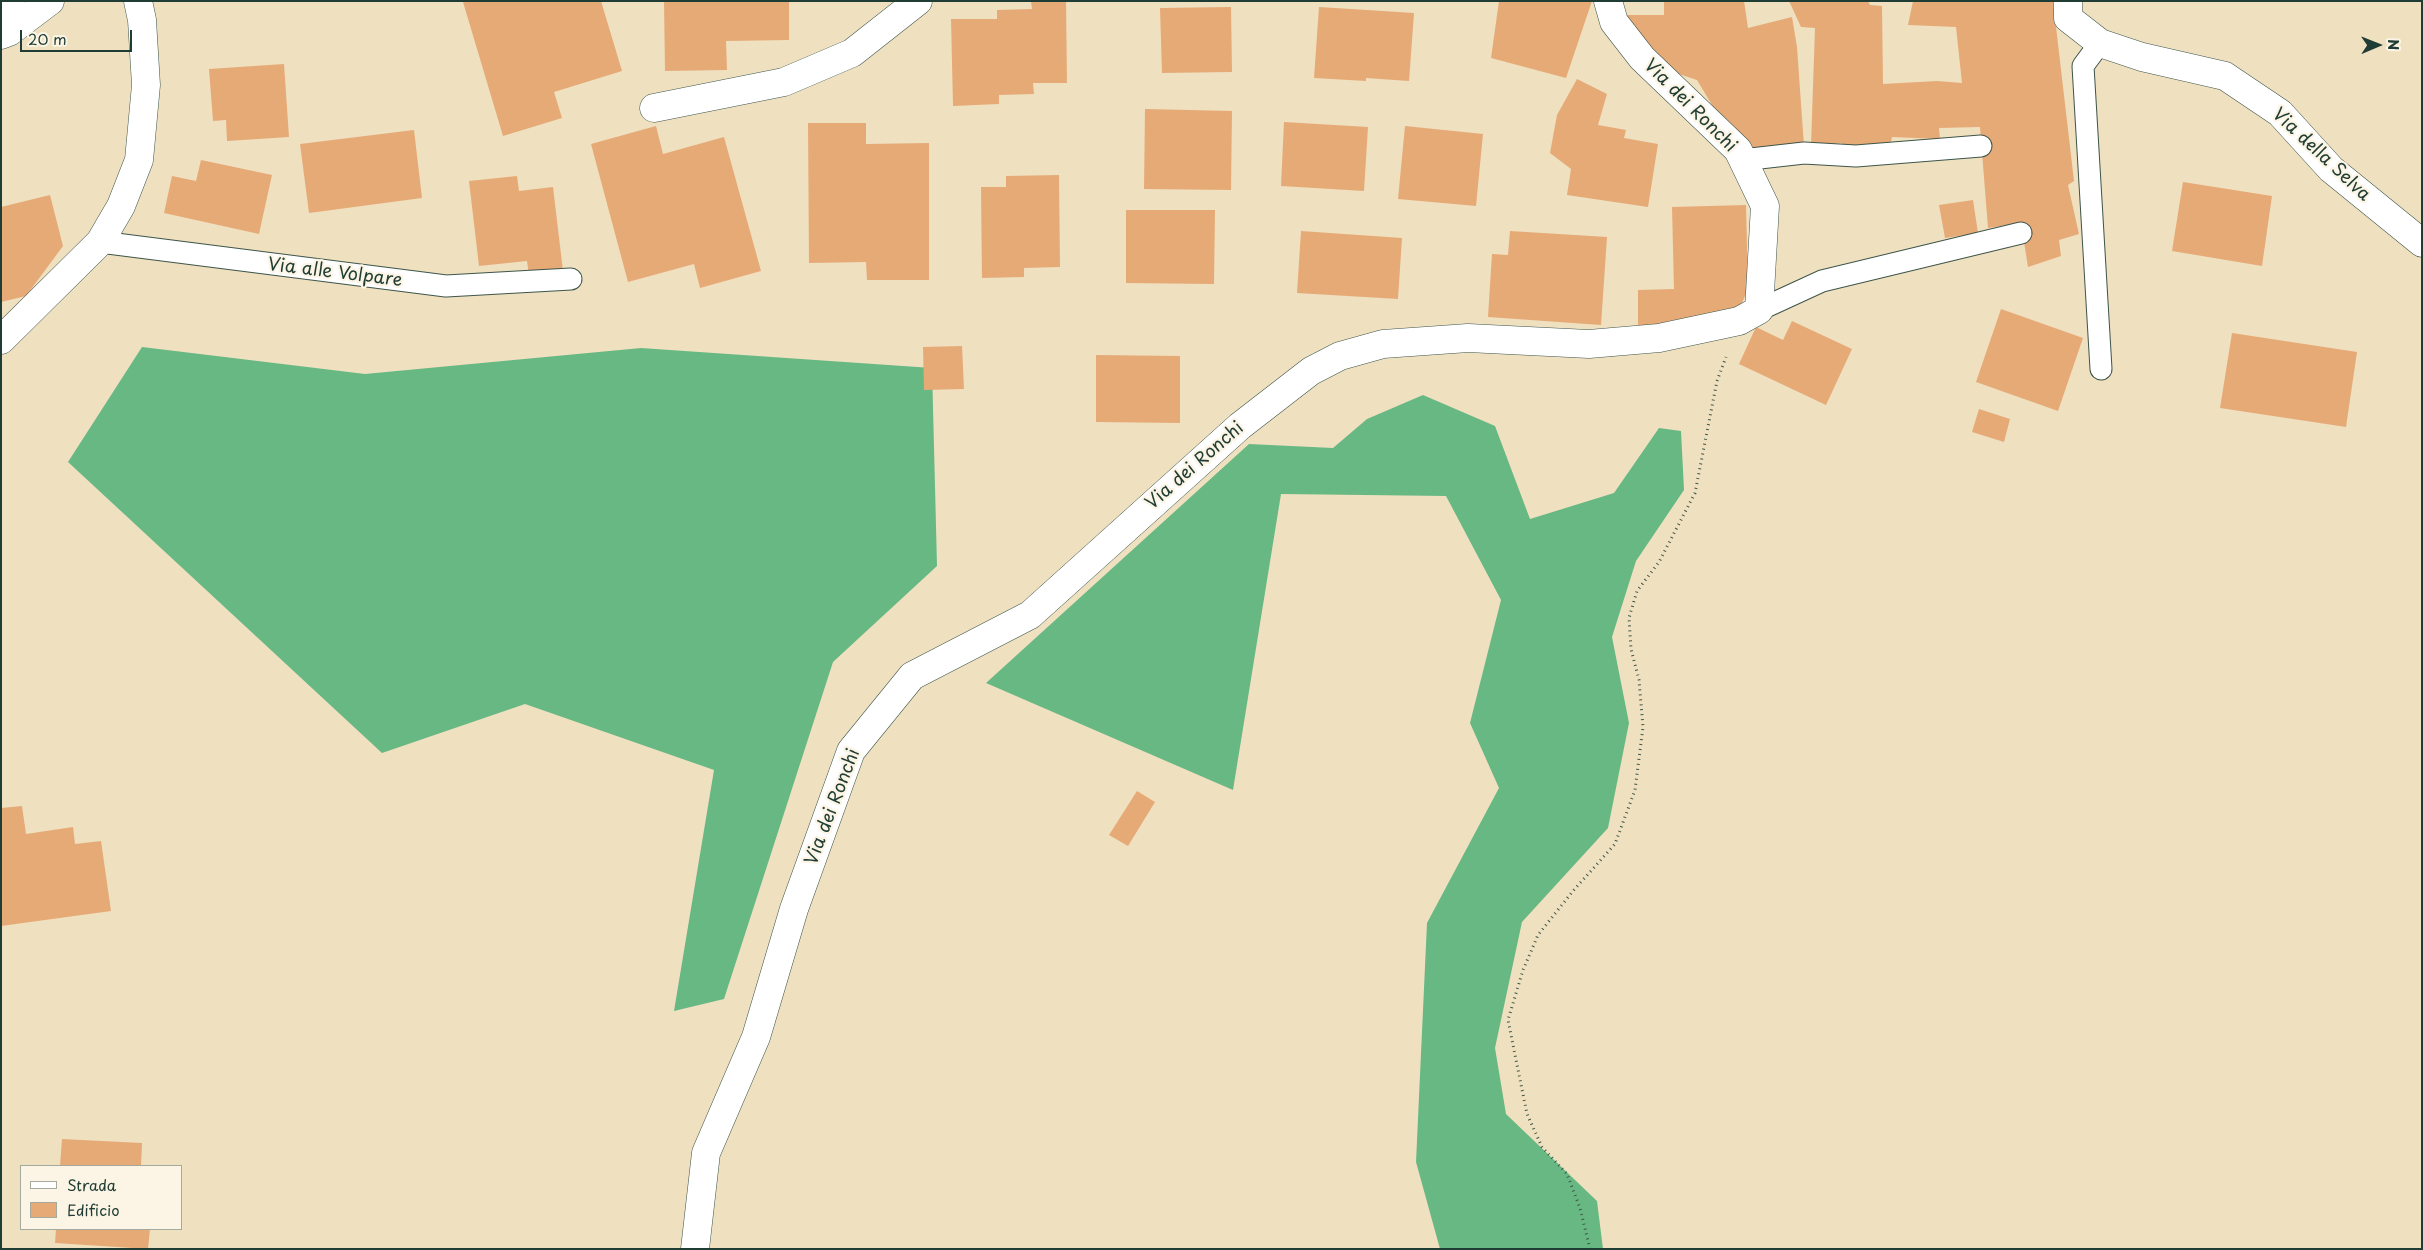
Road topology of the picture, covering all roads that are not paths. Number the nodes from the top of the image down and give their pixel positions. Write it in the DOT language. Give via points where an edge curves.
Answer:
graph roads {
  1 [pos="11,1"];
  2 [pos="50,1"];
  3 [pos="138,1"];
  4 [pos="918,1"];
  5 [pos="1608,1"];
  6 [pos="2068,1"];
  7 [pos="1,14"];
  8 [pos="1,35"];
  9 [pos="2100,43"];
  10 [pos="654,108"];
  11 [pos="1981,146"];
  12 [pos="1742,160"];
  13 [pos="2090,199"];
  14 [pos="2077,219"];
  15 [pos="2021,233"];
  16 [pos="100,242"];
  17 [pos="2422,243"];
  18 [pos="571,279"];
  19 [pos="1749,316"];
  20 [pos="1,340"];
  21 [pos="2102,370"];
  22 [pos="695,1249"];
  1 -- 7 [label="street"];
  2 -- 8 [label="street"];
  3 -- 16 [label="street" via="146,85 139,160 121,206"];
  4 -- 10 [label="street" via="852,53 784,82"];
  5 -- 12 [label="street, Via dei Ronchi" via="1614,22 1642,58 1738,150"];
  6 -- 9 [label="street, Via della Selva" via="2068,18"];
  9 -- 13 [label="lane" via="2083,66 2079,133"];
  9 -- 17 [label="street, Via della Selva" via="2142,57 2225,76 2280,113 2331,169"];
  11 -- 12 [label="lane" via="1856,156 1804,153"];
  12 -- 19 [label="street, Via dei Ronchi" via="1764,206"];
  13 -- 14 [label="lane"];
  13 -- 21 [label="lane"];
  15 -- 19 [label="lane" via="1822,281"];
  16 -- 18 [label="lane, Via alle Volpare" via="446,286"];
  16 -- 20 [label="street"];
  19 -- 22 [label="street, Via dei Ronchi" via="1659,338 1589,344 1468,338 1383,344 1340,356 1311,371 1240,426 1030,615 912,676 851,750 794,909 756,1036 706,1153"];
}
